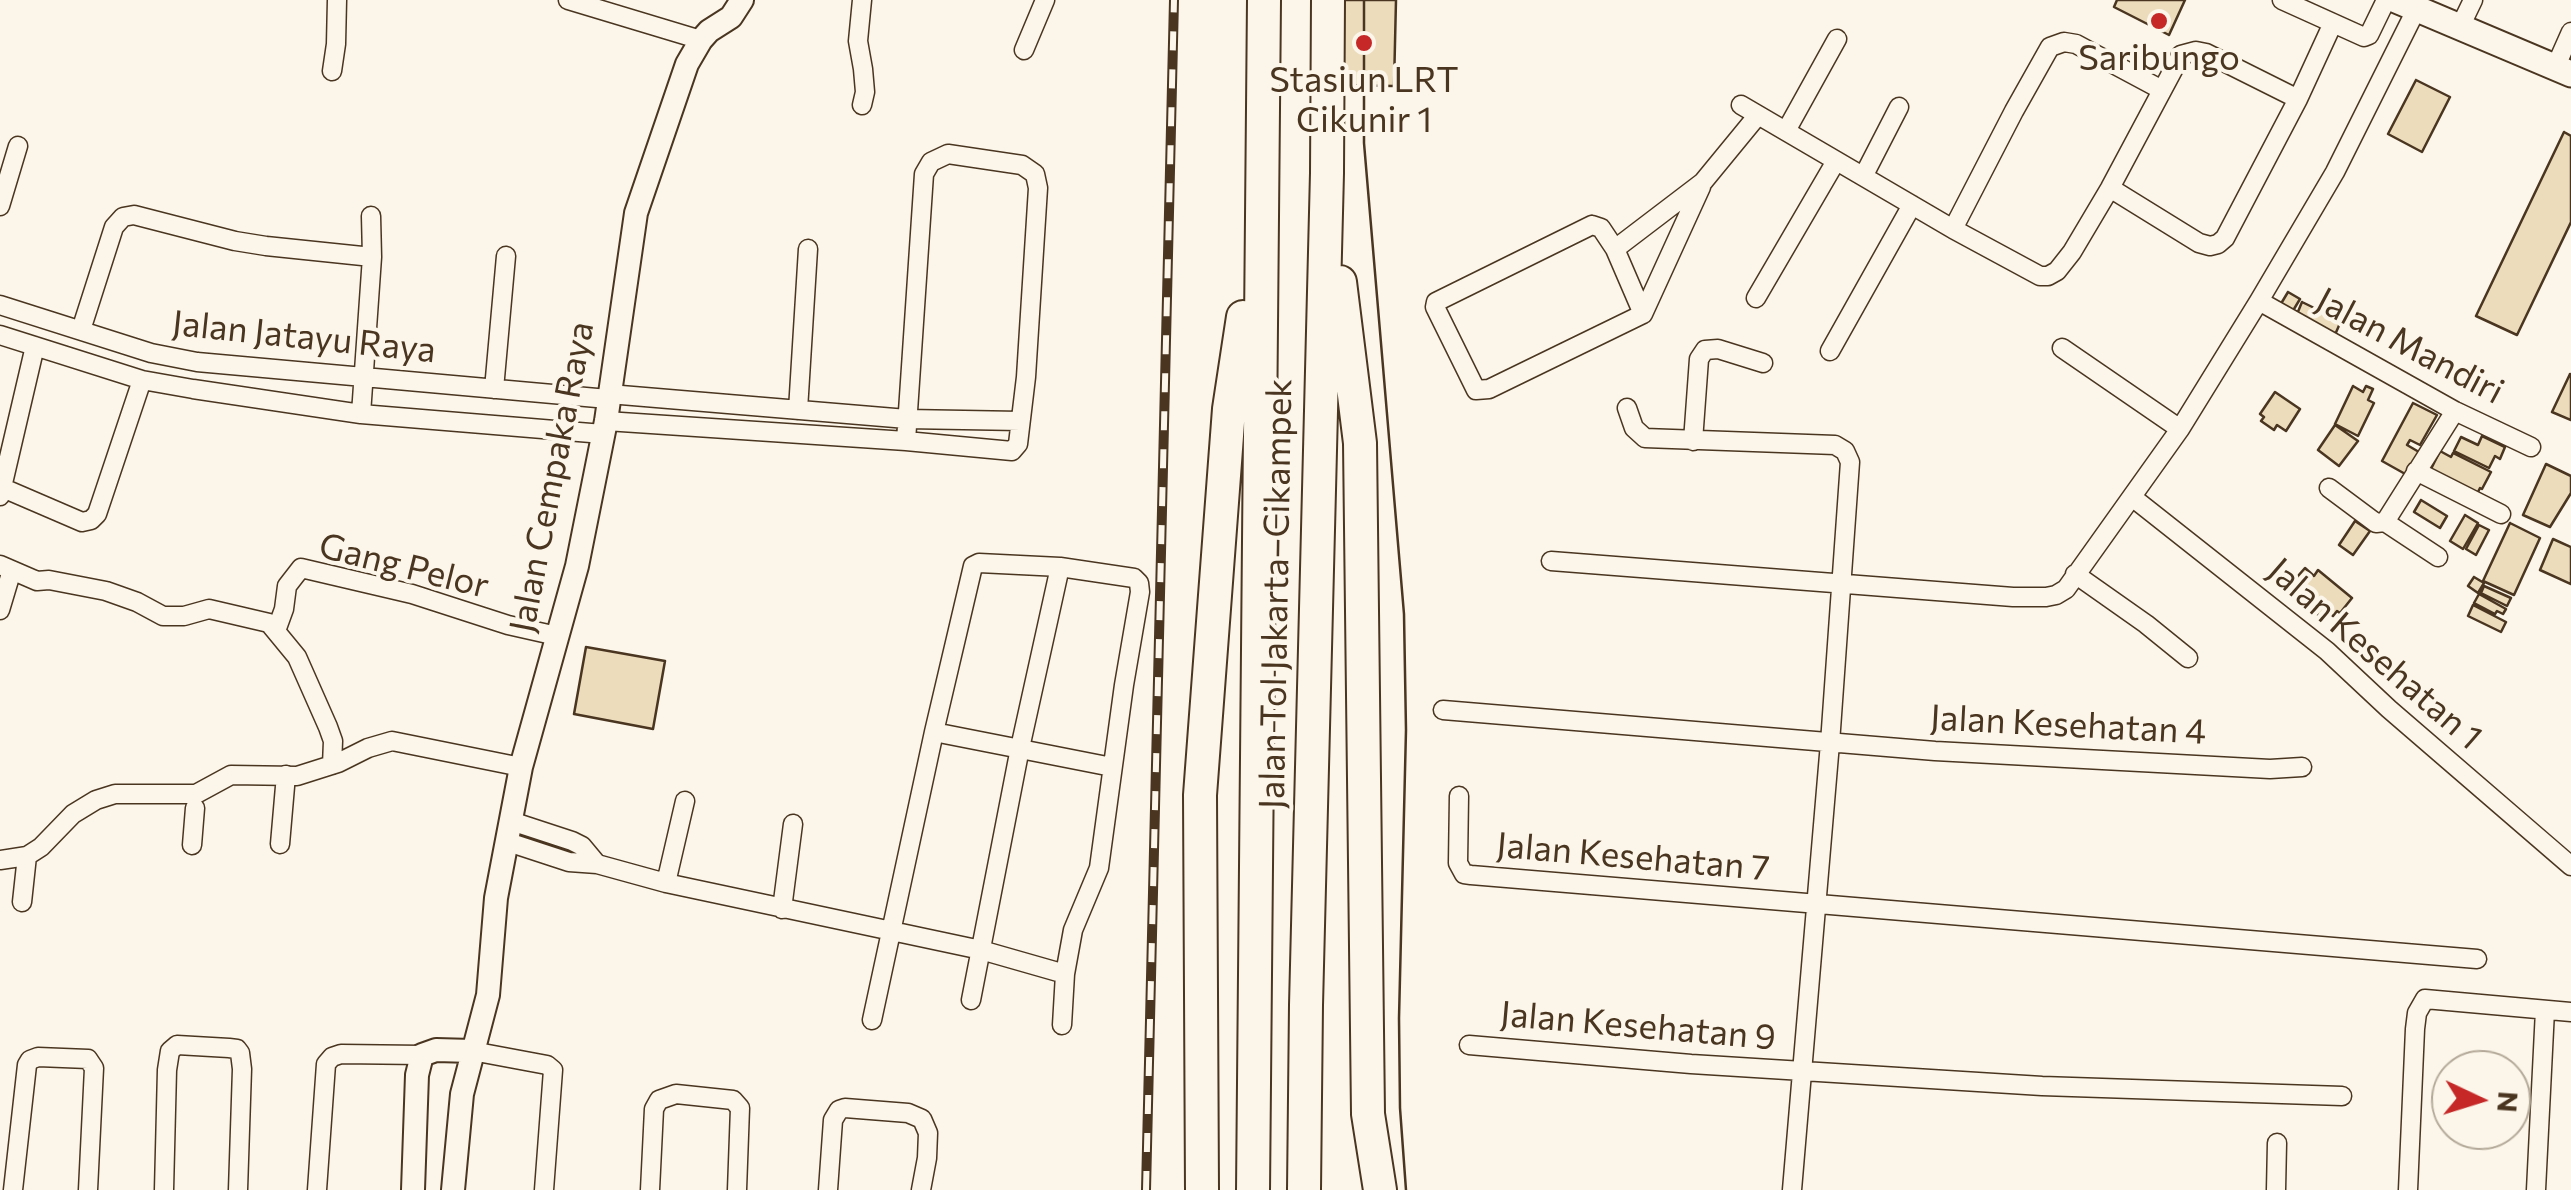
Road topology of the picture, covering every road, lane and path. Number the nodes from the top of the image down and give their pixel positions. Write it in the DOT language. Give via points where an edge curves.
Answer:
graph roads {
  1 [pos="337,0"];
  2 [pos="568,0"];
  3 [pos="742,0"];
  4 [pos="862,0"];
  5 [pos="1045,0"];
  6 [pos="1264,0"];
  7 [pos="1328,0"];
  8 [pos="2282,0"];
  9 [pos="2386,0"];
  10 [pos="2473,0"];
  11 [pos="2406,4"];
  12 [pos="2333,23"];
  13 [pos="2460,27"];
  14 [pos="2570,32"];
  15 [pos="1837,39"];
  16 [pos="700,40"];
  17 [pos="1024,50"];
  18 [pos="332,70"];
  19 [pos="2563,71"];
  20 [pos="2162,90"];
  21 [pos="2298,99"];
  22 [pos="862,105"];
  23 [pos="1740,105"];
  24 [pos="1899,108"];
  25 [pos="1758,115"];
  26 [pos="1786,131"];
  27 [pos="18,146"];
  28 [pos="1836,161"];
  29 [pos="1327,173"];
  30 [pos="1864,175"];
  31 [pos="1703,182"];
  32 [pos="2110,188"];
  33 [pos="1261,190"];
  34 [pos="1,200"];
  35 [pos="1912,205"];
  36 [pos="371,216"];
  37 [pos="1953,229"];
  38 [pos="808,248"];
  39 [pos="1615,249"];
  40 [pos="506,256"];
  41 [pos="372,257"];
  42 [pos="1756,298"];
  43 [pos="2258,301"];
  44 [pos="0,306"];
  45 [pos="1643,314"];
  46 [pos="81,330"];
  47 [pos="0,335"];
  48 [pos="35,346"];
  49 [pos="2062,348"];
  50 [pos="1830,351"];
  51 [pos="1763,363"];
  52 [pos="363,378"];
  53 [pos="142,380"];
  54 [pos="494,389"];
  55 [pos="1627,408"];
  56 [pos="798,410"];
  57 [pos="2456,411"];
  58 [pos="606,412"];
  59 [pos="361,414"];
  60 [pos="908,418"];
  61 [pos="1020,421"];
  62 [pos="2180,428"];
  63 [pos="1693,440"];
  64 [pos="906,441"];
  65 [pos="2532,447"];
  66 [pos="2416,471"];
  67 [pos="2329,488"];
  68 [pos="2,492"];
  69 [pos="2132,497"];
  70 [pos="2501,514"];
  71 [pos="2385,522"];
  72 [pos="2438,556"];
  73 [pos="1551,561"];
  74 [pos="6,567"];
  75 [pos="1060,568"];
  76 [pos="2075,574"];
  77 [pos="1842,584"];
  78 [pos="0,610"];
  79 [pos="276,631"];
  80 [pos="557,636"];
  81 [pos="2188,658"];
  82 [pos="1442,710"];
  83 [pos="934,732"];
  84 [pos="1830,743"];
  85 [pos="1020,748"];
  86 [pos="332,765"];
  87 [pos="1112,767"];
  88 [pos="2302,767"];
  89 [pos="521,768"];
  90 [pos="286,776"];
  91 [pos="1459,796"];
  92 [pos="684,801"];
  93 [pos="195,808"];
  94 [pos="794,824"];
  95 [pos="509,832"];
  96 [pos="280,844"];
  97 [pos="192,845"];
  98 [pos="28,856"];
  99 [pos="0,860"];
  100 [pos="597,864"];
  101 [pos="2571,866"];
  102 [pos="666,883"];
  103 [pos="22,902"];
  104 [pos="1815,905"];
  105 [pos="782,908"];
  106 [pos="891,932"];
  107 [pos="981,950"];
  108 [pos="2477,959"];
  109 [pos="1065,974"];
  110 [pos="971,1000"];
  111 [pos="2545,1010"];
  112 [pos="2571,1012"];
  113 [pos="872,1020"];
  114 [pos="1062,1025"];
  115 [pos="1469,1045"];
  116 [pos="472,1050"];
  117 [pos="422,1056"];
  118 [pos="1801,1072"];
  119 [pos="2342,1096"];
  120 [pos="2278,1143"];
  121 [pos="14,1190"];
  122 [pos="88,1190"];
  123 [pos="164,1190"];
  124 [pos="238,1190"];
  125 [pos="317,1190"];
  126 [pos="412,1190"];
  127 [pos="453,1190"];
  128 [pos="544,1190"];
  129 [pos="650,1190"];
  130 [pos="737,1190"];
  131 [pos="828,1190"];
  132 [pos="922,1190"];
  133 [pos="1202,1190"];
  134 [pos="1254,1190"];
  135 [pos="1304,1190"];
  136 [pos="1380,1190"];
  137 [pos="1792,1190"];
  138 [pos="2276,1190"];
  139 [pos="2408,1190"];
  140 [pos="2536,1190"];
  1 -- 18 [label="street"];
  2 -- 16 [label="street"];
  3 -- 16 [label="street, Jalan Cempaka Raya"];
  4 -- 22 [label="street"];
  5 -- 17 [label="street"];
  6 -- 33 [label="highway, Jalan Tol Jakarta–Cikampek"];
  7 -- 29 [label="highway, Jalan Tol Jakarta–Cikampek"];
  8 -- 12 [label="street"];
  9 -- 12 [label="street" via="2369,35"];
  10 -- 13 [label="street"];
  11 -- 13 [label="main road"];
  11 -- 43 [label="street" via="2335,172"];
  12 -- 21 [label="street"];
  13 -- 19 [label="main road"];
  14 -- 19 [label="street"];
  15 -- 26 [label="street"];
  16 -- 58 [label="street, Jalan Cempaka Raya" via="636,214"];
  20 -- 21 [label="street" via="2181,55 2196,50"];
  20 -- 32 [label="street"];
  20 -- 37 [label="street" via="2076,44 2050,47"];
  21 -- 32 [label="street" via="2218,244 2199,243"];
  23 -- 25 [label="street"];
  24 -- 30 [label="street"];
  25 -- 26 [label="street"];
  25 -- 31 [label="street"];
  26 -- 28 [label="street"];
  27 -- 34 [label="street"];
  28 -- 30 [label="street"];
  28 -- 42 [label="street"];
  29 -- 135 [label="highway, Jalan Tol Jakarta–Cikampek"];
  29 -- 136 [label="highway" via="1360,443 1368,1114"];
  30 -- 35 [label="street"];
  31 -- 39 [label="street"];
  31 -- 45 [label="street"];
  32 -- 37 [label="street" via="2072,252 2048,276"];
  33 -- 133 [label="highway" via="1229,410 1201,781"];
  33 -- 134 [label="highway, Jalan Tol Jakarta–Cikampek"];
  35 -- 37 [label="street"];
  35 -- 50 [label="street"];
  36 -- 41 [label="street"];
  38 -- 56 [label="street"];
  39 -- 45 [label="street"];
  39 -- 45 [label="street" via="1592,224 1439,299 1436,307 1471,382 1482,391"];
  40 -- 54 [label="street"];
  41 -- 46 [label="street" via="266,246 123,217"];
  41 -- 52 [label="street"];
  43 -- 57 [label="street, Jalan Mandiri"];
  43 -- 62 [label="street"];
  44 -- 46 [label="street, Jalan Jatayu Raya"];
  46 -- 52 [label="street, Jalan Jatayu Raya" via="197,362"];
  47 -- 48 [label="street, Jalan Jatayu Raya"];
  48 -- 53 [label="street, Jalan Jatayu Raya"];
  48 -- 68 [label="street"];
  49 -- 62 [label="street"];
  51 -- 63 [label="street" via="1706,350 1699,360"];
  52 -- 54 [label="street, Jalan Jatayu Raya"];
  52 -- 59 [label="street"];
  53 -- 59 [label="street, Jalan Jatayu Raya"];
  53 -- 68 [label="street" via="92,520"];
  54 -- 58 [label="street, Jalan Jatayu Raya"];
  55 -- 63 [label="street" via="1645,438"];
  56 -- 58 [label="street"];
  56 -- 60 [label="street"];
  57 -- 65 [label="street, Jalan Mandiri"];
  57 -- 66 [label="street"];
  58 -- 59 [label="street, Jalan Jatayu Raya"];
  58 -- 64 [label="street"];
  58 -- 80 [label="street, Jalan Cempaka Raya"];
  60 -- 61 [label="street"];
  60 -- 61 [label="street" via="924,174 948,154 1022,165 1035,174"];
  60 -- 64 [label="street"];
  61 -- 64 [label="street" via="1012,451"];
  62 -- 69 [label="street"];
  63 -- 77 [label="street" via="1835,445 1845,451 1850,474"];
  66 -- 70 [label="street"];
  66 -- 71 [label="street"];
  67 -- 71 [label="street" via="2376,524"];
  69 -- 76 [label="street"];
  69 -- 101 [label="street, Jalan Kesehatan 1" via="2327,652"];
  71 -- 72 [label="street"];
  73 -- 77 [label="street"];
  74 -- 78 [label="street"];
  74 -- 79 [label="street" via="37,581 96,588 162,616 209,609 257,619"];
  75 -- 83 [label="street" via="973,566"];
  75 -- 85 [label="street"];
  75 -- 87 [label="street" via="1139,583"];
  76 -- 77 [label="street" via="2066,588 2046,597"];
  76 -- 81 [label="street"];
  77 -- 84 [label="street"];
  79 -- 80 [label="street, Gang Pelor" via="287,586 301,568"];
  79 -- 86 [label="street" via="297,657 328,727"];
  80 -- 89 [label="street, Jalan Cempaka Raya"];
  82 -- 84 [label="street, Jalan Kesehatan 4"];
  83 -- 85 [label="street"];
  83 -- 106 [label="street"];
  84 -- 88 [label="street, Jalan Kesehatan 4"];
  84 -- 104 [label="street"];
  85 -- 87 [label="street"];
  85 -- 107 [label="street"];
  86 -- 89 [label="street" via="392,742"];
  86 -- 90 [label="street"];
  87 -- 109 [label="street" via="1099,868 1073,930"];
  89 -- 95 [label="street, Jalan Cempaka Raya"];
  90 -- 96 [label="street"];
  90 -- 98 [label="street" via="231,775 196,794 115,794 73,814"];
  91 -- 104 [label="street, Jalan Kesehatan 7" via="1458,863 1464,874"];
  92 -- 102 [label="street"];
  93 -- 97 [label="street"];
  94 -- 105 [label="street"];
  95 -- 100 [label="street" via="568,862"];
  95 -- 100 [label="street" via="541,832 582,846"];
  95 -- 116 [label="street, Jalan Cempaka Raya" via="488,994"];
  98 -- 99 [label="street"];
  98 -- 103 [label="street"];
  100 -- 102 [label="street"];
  102 -- 105 [label="street"];
  104 -- 108 [label="street"];
  104 -- 118 [label="street"];
  105 -- 106 [label="street"];
  106 -- 107 [label="street"];
  106 -- 113 [label="street"];
  107 -- 109 [label="street"];
  107 -- 110 [label="street"];
  109 -- 114 [label="street"];
  111 -- 112 [label="street"];
  111 -- 139 [label="street" via="2425,999 2415,1029"];
  111 -- 140 [label="street"];
  115 -- 118 [label="street, Jalan Kesehatan 9"];
  116 -- 117 [label="street"];
  116 -- 127 [label="street, Jalan Cempaka Raya"];
  116 -- 128 [label="street" via="553,1070"];
  117 -- 125 [label="street" via="341,1054 326,1064"];
  117 -- 126 [label="street"];
  118 -- 119 [label="street, Jalan Kesehatan 9"];
  118 -- 137 [label="street"];
  120 -- 138 [label="street"];
  121 -- 122 [label="street" via="27,1065 38,1057 90,1060 94,1068"];
  123 -- 124 [label="street" via="168,1058 177,1044 240,1053"];
  129 -- 130 [label="street" via="654,1109 676,1094 737,1104"];
  131 -- 132 [label="street" via="833,1120 845,1108 922,1118 928,1133"];
}
